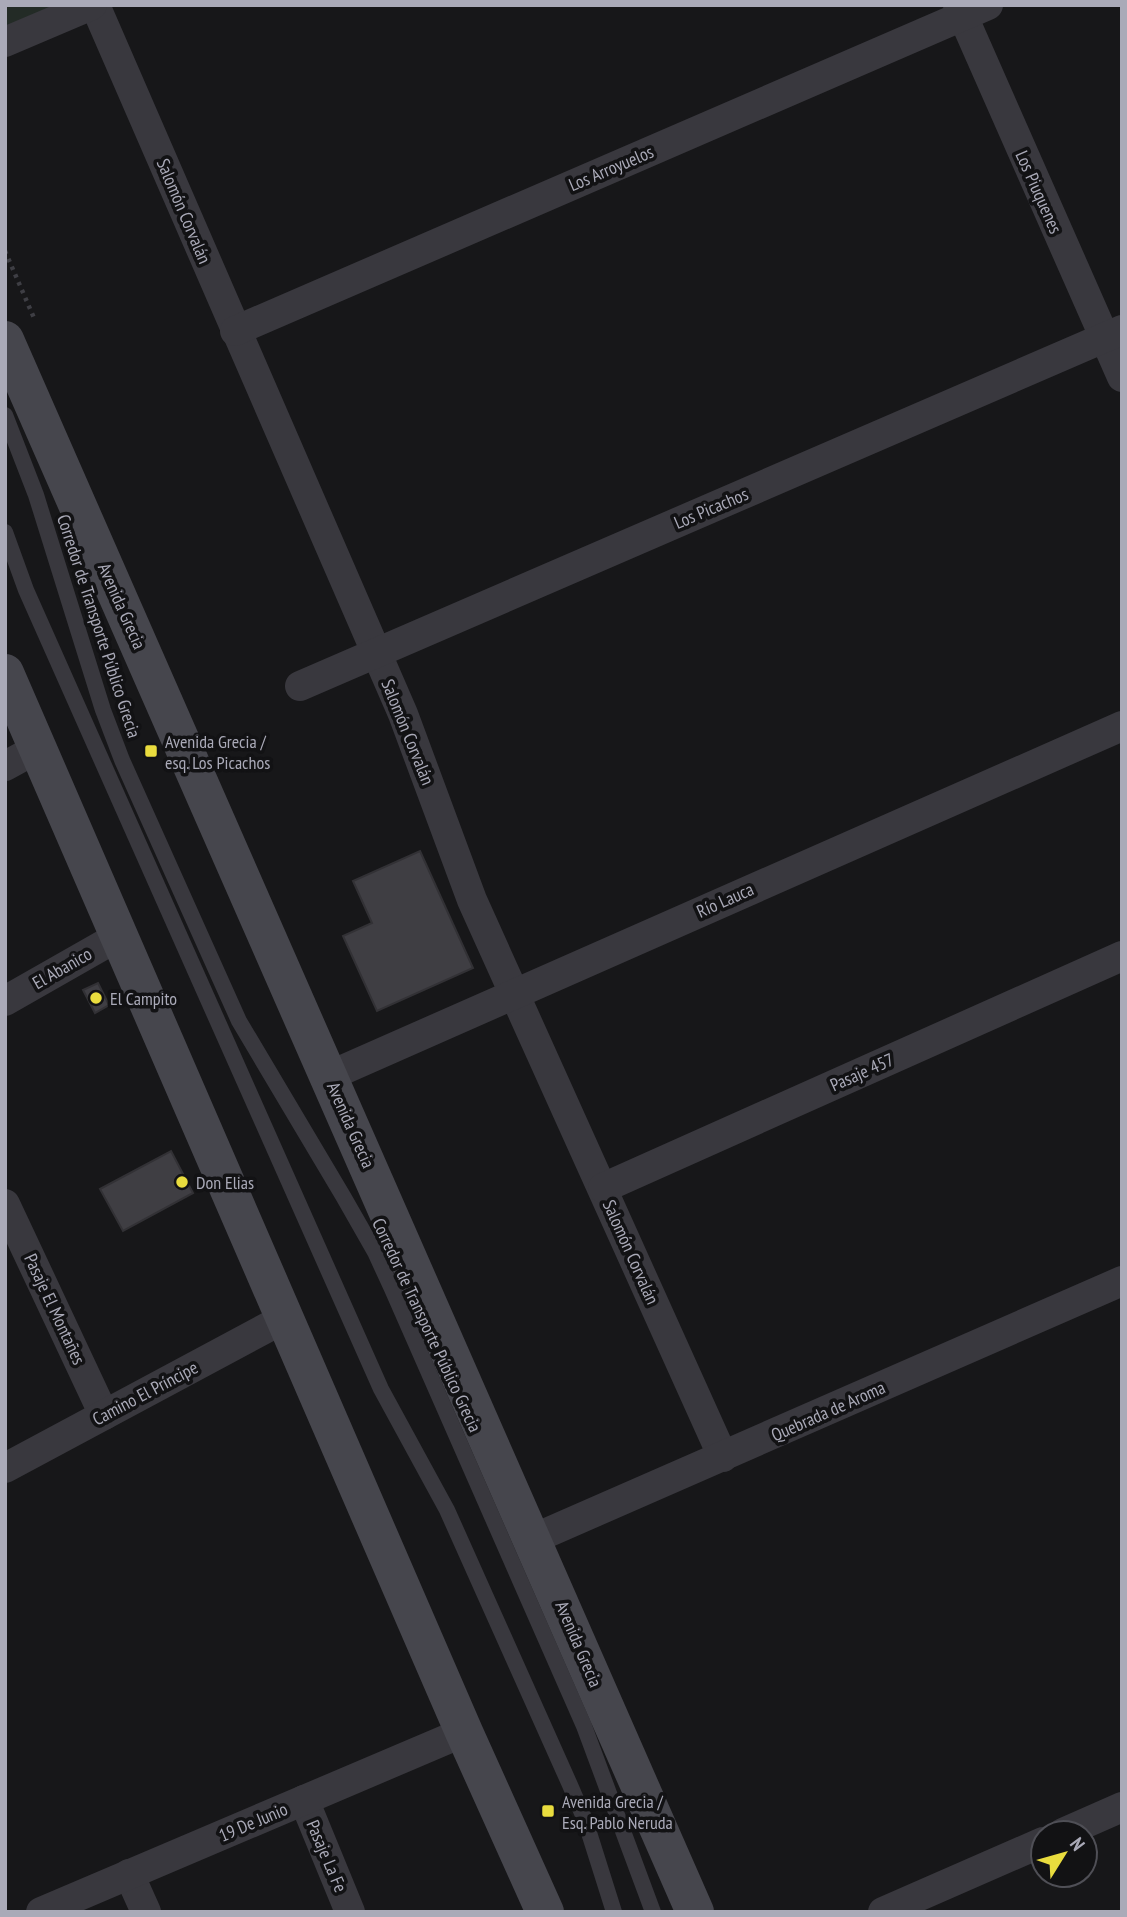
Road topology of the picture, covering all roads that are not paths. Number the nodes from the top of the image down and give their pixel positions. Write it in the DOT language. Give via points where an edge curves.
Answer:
graph roads {
  1 [pos="93,5"];
  2 [pos="970,9"];
  3 [pos="5,42"];
  4 [pos="235,331"];
  5 [pos="1112,334"];
  6 [pos="5,340"];
  7 [pos="1122,377"];
  8 [pos="5,415"];
  9 [pos="5,532"];
  10 [pos="375,653"];
  11 [pos="5,673"];
  12 [pos="300,686"];
  13 [pos="1122,726"];
  14 [pos="22,757"];
  15 [pos="119,936"];
  16 [pos="1122,956"];
  17 [pos="515,993"];
  18 [pos="5,1000"];
  19 [pos="329,1076"];
  20 [pos="603,1188"];
  21 [pos="5,1204"];
  22 [pos="1122,1281"];
  23 [pos="285,1318"];
  24 [pos="104,1415"];
  25 [pos="723,1457"];
  26 [pos="5,1468"];
  27 [pos="533,1539"];
  28 [pos="464,1732"];
  29 [pos="304,1800"];
  30 [pos="1122,1807"];
  31 [pos="1095,1819"];
  32 [pos="1029,1848"];
  33 [pos="129,1874"];
  34 [pos="41,1912"];
  35 [pos="146,1912"];
  36 [pos="350,1912"];
  37 [pos="545,1912"];
  38 [pos="614,1912"];
  39 [pos="653,1912"];
  40 [pos="695,1912"];
  41 [pos="883,1912"];
  1 -- 3 [label="street"];
  1 -- 4 [label="street, Salomón Corvalán"];
  2 -- 4 [label="street, Los Arroyuelos"];
  2 -- 5 [label="street, Los Piuquenes"];
  4 -- 10 [label="street, Salomón Corvalán"];
  5 -- 7 [label="street, Los Piuquenes"];
  5 -- 10 [label="street, Los Picachos"];
  6 -- 19 [label="main road, Avenida Grecia"];
  8 -- 39 [label="lane, Corredor de Transporte Público Grecia" via="40,506 122,760 239,1021 393,1289 584,1726"];
  9 -- 38 [label="lane" via="26,590 381,1389 447,1510 570,1784"];
  10 -- 12 [label="street, Los Picachos"];
  10 -- 17 [label="street, Salomón Corvalán" via="472,900"];
  11 -- 14 [label="main road"];
  13 -- 17 [label="street, Río Lauca"];
  14 -- 15 [label="main road"];
  15 -- 18 [label="street, El Abanico"];
  15 -- 23 [label="main road"];
  16 -- 20 [label="street, Pasaje 457"];
  17 -- 19 [label="street, Río Lauca"];
  17 -- 20 [label="street, Salomón Corvalán"];
  19 -- 27 [label="main road, Avenida Grecia"];
  20 -- 25 [label="street, Salomón Corvalán"];
  21 -- 24 [label="street, Pasaje El Montañes"];
  22 -- 25 [label="street, Quebrada de Aroma"];
  23 -- 24 [label="street, Camino El Príncipe"];
  23 -- 28 [label="main road"];
  24 -- 26 [label="street, Camino El Príncipe"];
  25 -- 27 [label="street, Quebrada de Aroma"];
  27 -- 40 [label="main road, Avenida Grecia"];
  28 -- 29 [label="street, 19 De Junio"];
  28 -- 37 [label="main road"];
  29 -- 33 [label="street, 19 De Junio"];
  29 -- 36 [label="street, Pasaje La Fe"];
  30 -- 31 [label="street"];
  32 -- 41 [label="street"];
  33 -- 34 [label="street, 19 De Junio"];
  33 -- 35 [label="street"];
}
